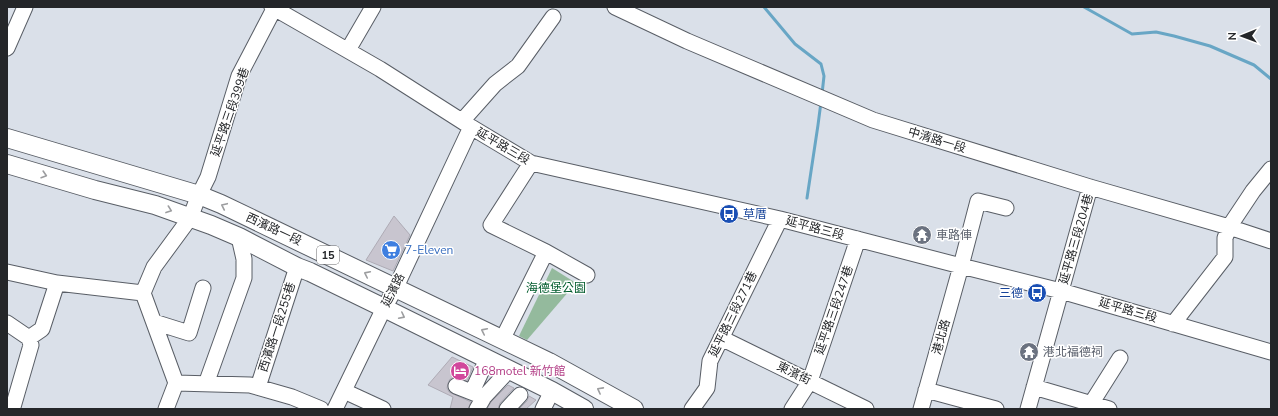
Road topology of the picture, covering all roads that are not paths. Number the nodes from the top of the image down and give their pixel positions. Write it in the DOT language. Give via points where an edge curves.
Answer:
graph roads {
  1 [pos="25,7"];
  2 [pos="373,7"];
  3 [pos="615,7"];
  4 [pos="274,8"];
  5 [pos="553,17"];
  6 [pos="7,48"];
  7 [pos="348,50"];
  8 [pos="466,124"];
  9 [pos="7,138"];
  10 [pos="531,163"];
  11 [pos="7,164"];
  12 [pos="1271,169"];
  13 [pos="1090,187"];
  14 [pos="199,195"];
  15 [pos="1006,208"];
  16 [pos="190,218"];
  17 [pos="780,219"];
  18 [pos="1229,227"];
  19 [pos="239,237"];
  20 [pos="858,239"];
  21 [pos="1271,241"];
  22 [pos="546,252"];
  23 [pos="961,266"];
  24 [pos="297,267"];
  25 [pos="7,272"];
  26 [pos="587,275"];
  27 [pos="57,283"];
  28 [pos="203,288"];
  29 [pos="395,288"];
  30 [pos="1061,291"];
  31 [pos="143,293"];
  32 [pos="384,308"];
  33 [pos="154,322"];
  34 [pos="7,323"];
  35 [pos="1173,324"];
  36 [pos="29,338"];
  37 [pos="721,338"];
  38 [pos="502,340"];
  39 [pos="1271,352"];
  40 [pos="1120,358"];
  41 [pos="487,359"];
  42 [pos="509,370"];
  43 [pos="810,381"];
  44 [pos="176,384"];
  45 [pos="206,384"];
  46 [pos="456,386"];
  47 [pos="258,387"];
  48 [pos="1034,387"];
  49 [pos="926,390"];
  50 [pos="344,391"];
  51 [pos="552,391"];
  52 [pos="520,395"];
  53 [pos="478,399"];
  54 [pos="1091,404"];
  55 [pos="12,407"];
  56 [pos="166,409"];
  57 [pos="321,409"];
  58 [pos="335,409"];
  59 [pos="383,409"];
  60 [pos="506,409"];
  61 [pos="542,409"];
  62 [pos="584,409"];
  63 [pos="634,409"];
  64 [pos="692,409"];
  65 [pos="792,409"];
  66 [pos="866,409"];
  67 [pos="921,409"];
  68 [pos="996,409"];
  69 [pos="1028,409"];
  70 [pos="1109,409"];
  1 -- 6 [label="street"];
  2 -- 7 [label="street"];
  3 -- 13 [label="street, 中清路一段" via="687,41 873,120"];
  4 -- 7 [label="street, 延平路三段"];
  4 -- 14 [label="street, 延平路三段399巷" via="239,76 208,178"];
  5 -- 8 [label="street, 延濱路" via="518,66 495,84"];
  7 -- 8 [label="street, 延平路三段"];
  8 -- 10 [label="street, 延平路三段"];
  8 -- 29 [label="street, 延濱路"];
  9 -- 14 [label="main road, 西濱路一段 / 15"];
  10 -- 17 [label="street, 延平路三段"];
  10 -- 22 [label="street" via="491,226"];
  11 -- 16 [label="main road, 西濱路一段 / 15, one-way" via="155,205"];
  12 -- 18 [label="street"];
  13 -- 18 [label="street, 中清路一段"];
  13 -- 30 [label="street, 延平路三段204巷"];
  14 -- 16 [label="street, 延平路三段399巷"];
  29 -- 14 [label="main road, 西濱路一段 / 15, one-way"];
  15 -- 23 [label="street, 港北路" via="978,201"];
  16 -- 19 [label="main road, 西濱路一段 / 15"];
  16 -- 31 [label="street, 延平路三段399巷" via="154,267"];
  17 -- 20 [label="street, 延平路三段"];
  17 -- 37 [label="street, 延平路三段271巷"];
  18 -- 21 [label="street, 中清路一段"];
  18 -- 35 [label="street" via="1224,238 1225,257"];
  19 -- 24 [label="main road, 西濱路一段 / 15"];
  19 -- 45 [label="street" via="244,259 244,278"];
  20 -- 23 [label="street, 延平路三段"];
  20 -- 43 [label="street, 延平路三段247巷"];
  22 -- 26 [label="street"];
  22 -- 38 [label="street"];
  23 -- 30 [label="street, 延平路三段"];
  23 -- 49 [label="street, 港北路"];
  24 -- 32 [label="main road, 西濱路一段 / 15"];
  24 -- 47 [label="street, 西濱路一段255巷"];
  25 -- 27 [label="street"];
  27 -- 31 [label="street"];
  27 -- 36 [label="street" via="42,329"];
  28 -- 33 [label="street" via="189,333"];
  29 -- 32 [label="street, 延濱路"];
  38 -- 29 [label="main road, 西濱路一段 / 15, one-way"];
  30 -- 35 [label="street, 延平路三段"];
  30 -- 48 [label="street, 延平路三段204巷"];
  31 -- 33 [label="street"];
  32 -- 41 [label="main road, 西濱路一段 / 15, one-way"];
  32 -- 50 [label="street, 延濱路"];
  33 -- 44 [label="street"];
  34 -- 36 [label="street"];
  35 -- 39 [label="street, 延平路三段"];
  36 -- 55 [label="street" via="31,345"];
  37 -- 43 [label="street, 東濱街"];
  37 -- 64 [label="street, 延平路三段271巷" via="710,361 707,388"];
  63 -- 38 [label="main road, 西濱路一段 / 15, one-way" via="549,362"];
  40 -- 54 [label="street"];
  41 -- 42 [label="main road, 西濱路一段 / 15"];
  41 -- 53 [label="street"];
  42 -- 51 [label="main road, 西濱路一段 / 15"];
  42 -- 53 [label="street"];
  43 -- 65 [label="street, 延平路三段247巷"];
  43 -- 66 [label="street, 東濱街"];
  44 -- 45 [label="street"];
  44 -- 56 [label="street"];
  45 -- 47 [label="street"];
  46 -- 53 [label="street"];
  47 -- 57 [label="street"];
  48 -- 54 [label="street"];
  48 -- 69 [label="street, 延平路三段204巷"];
  49 -- 67 [label="street, 港北路"];
  49 -- 68 [label="street"];
  50 -- 58 [label="street, 延濱路"];
  50 -- 59 [label="street"];
  51 -- 61 [label="street"];
  51 -- 62 [label="main road, 西濱路一段 / 15"];
  52 -- 60 [label="street"];
  54 -- 70 [label="street"];
}
